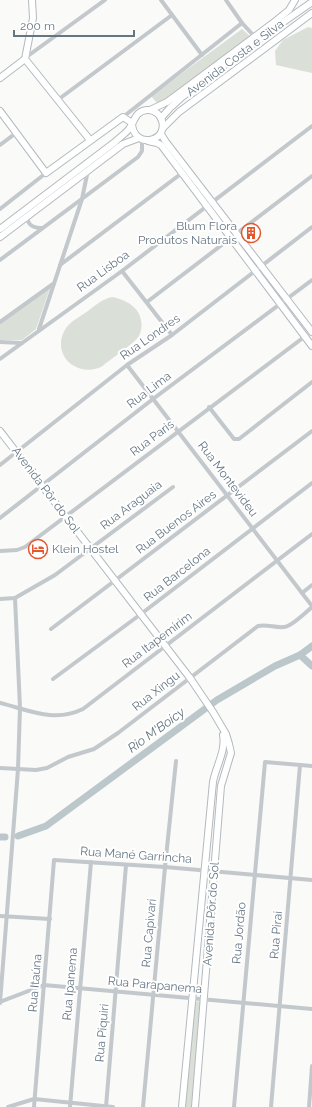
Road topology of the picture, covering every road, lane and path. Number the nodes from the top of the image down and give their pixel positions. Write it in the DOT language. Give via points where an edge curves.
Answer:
graph roads {
  1 [pos="32,0"];
  2 [pos="106,0"];
  3 [pos="161,0"];
  4 [pos="226,0"];
  5 [pos="295,0"];
  6 [pos="312,2"];
  7 [pos="312,13"];
  8 [pos="172,15"];
  9 [pos="242,23"];
  10 [pos="255,37"];
  11 [pos="202,55"];
  12 [pos="25,59"];
  13 [pos="232,60"];
  14 [pos="238,67"];
  15 [pos="0,78"];
  16 [pos="59,99"];
  17 [pos="150,110"];
  18 [pos="0,111"];
  19 [pos="179,112"];
  20 [pos="123,117"];
  21 [pos="161,118"];
  22 [pos="132,124"];
  23 [pos="312,126"];
  24 [pos="162,131"];
  25 [pos="16,133"];
  26 [pos="90,140"];
  27 [pos="143,140"];
  28 [pos="0,145"];
  29 [pos="88,170"];
  30 [pos="46,173"];
  31 [pos="182,173"];
  32 [pos="312,176"];
  33 [pos="82,199"];
  34 [pos="212,201"];
  35 [pos="206,206"];
  36 [pos="0,209"];
  37 [pos="27,216"];
  38 [pos="312,227"];
  39 [pos="42,228"];
  40 [pos="0,229"];
  41 [pos="236,234"];
  42 [pos="0,236"];
  43 [pos="231,238"];
  44 [pos="0,260"];
  45 [pos="60,265"];
  46 [pos="261,266"];
  47 [pos="122,271"];
  48 [pos="255,271"];
  49 [pos="312,280"];
  50 [pos="54,283"];
  51 [pos="287,299"];
  52 [pos="147,302"];
  53 [pos="280,304"];
  54 [pos="0,322"];
  55 [pos="39,330"];
  56 [pos="312,331"];
  57 [pos="172,335"];
  58 [pos="305,336"];
  59 [pos="0,342"];
  60 [pos="22,343"];
  61 [pos="312,346"];
  62 [pos="0,359"];
  63 [pos="127,365"];
  64 [pos="312,382"];
  65 [pos="153,399"];
  66 [pos="209,407"];
  67 [pos="0,431"];
  68 [pos="179,431"];
  69 [pos="312,431"];
  70 [pos="17,452"];
  71 [pos="0,465"];
  72 [pos="312,483"];
  73 [pos="42,485"];
  74 [pos="172,487"];
  75 [pos="227,495"];
  76 [pos="66,516"];
  77 [pos="0,518"];
  78 [pos="252,528"];
  79 [pos="312,534"];
  80 [pos="90,549"];
  81 [pos="0,551"];
  82 [pos="277,560"];
  83 [pos="115,580"];
  84 [pos="312,585"];
  85 [pos="302,593"];
  86 [pos="15,598"];
  87 [pos="0,599"];
  88 [pos="312,606"];
  89 [pos="141,614"];
  90 [pos="51,629"];
  91 [pos="165,646"];
  92 [pos="190,678"];
  93 [pos="53,679"];
  94 [pos="0,703"];
  95 [pos="20,708"];
  96 [pos="220,724"];
  97 [pos="221,754"];
  98 [pos="231,754"];
  99 [pos="176,761"];
  100 [pos="300,765"];
  101 [pos="312,766"];
  102 [pos="0,768"];
  103 [pos="18,769"];
  104 [pos="215,771"];
  105 [pos="224,774"];
  106 [pos="54,860"];
  107 [pos="91,862"];
  108 [pos="126,865"];
  109 [pos="165,867"];
  110 [pos="205,871"];
  111 [pos="214,871"];
  112 [pos="255,875"];
  113 [pos="290,878"];
  114 [pos="312,880"];
  115 [pos="0,916"];
  116 [pos="6,916"];
  117 [pos="50,919"];
  118 [pos="44,985"];
  119 [pos="80,988"];
  120 [pos="116,992"];
  121 [pos="153,995"];
  122 [pos="192,998"];
  123 [pos="204,999"];
  124 [pos="0,1002"];
  125 [pos="243,1003"];
  126 [pos="279,1006"];
  127 [pos="312,1009"];
  128 [pos="312,1066"];
  129 [pos="34,1099"];
  130 [pos="71,1105"];
  131 [pos="8,1107"];
  132 [pos="34,1107"];
  133 [pos="106,1107"];
  134 [pos="113,1107"];
  135 [pos="143,1107"];
  136 [pos="182,1107"];
  137 [pos="195,1107"];
  138 [pos="234,1107"];
  139 [pos="271,1107"];
  140 [pos="309,1107"];
  1 -- 12 [label="street" via="33,18"];
  2 -- 12 [label="street"];
  3 -- 8 [label="street"];
  4 -- 9 [label="street"];
  5 -- 10 [label="street, Avenida Costa e Silva" via="289,10"];
  6 -- 13 [label="street, Avenida Costa e Silva"];
  7 -- 14 [label="street"];
  8 -- 11 [label="street"];
  8 -- 16 [label="street"];
  9 -- 10 [label="street"];
  9 -- 11 [label="street"];
  10 -- 17 [label="street, Avenida Costa e Silva" via="167,102"];
  11 -- 20 [label="street"];
  12 -- 15 [label="street"];
  12 -- 16 [label="street"];
  13 -- 14 [label="street"];
  13 -- 21 [label="street, Avenida Costa e Silva" via="172,105"];
  14 -- 19 [label="street"];
  16 -- 26 [label="street"];
  17 -- 21 [label="street"];
  17 -- 22 [label="street, Avenida Costa e Silva" via="137,114"];
  18 -- 25 [label="street"];
  19 -- 21 [label="street"];
  19 -- 24 [label="street"];
  20 -- 22 [label="street"];
  20 -- 26 [label="street"];
  21 -- 24 [label="street"];
  22 -- 27 [label="street" via="135,134"];
  22 -- 40 [label="street, Avenida Costa e Silva" via="115,142"];
  23 -- 34 [label="street, Rua Lisboa"];
  24 -- 27 [label="street" via="156,139"];
  24 -- 34 [label="street" via="166,142"];
  25 -- 28 [label="street"];
  25 -- 30 [label="street"];
  26 -- 30 [label="street"];
  27 -- 29 [label="street" via="123,144"];
  27 -- 31 [label="street" via="161,145"];
  27 -- 33 [label="street" via="142,151 138,157"];
  29 -- 33 [label="street"];
  29 -- 37 [label="street"];
  30 -- 36 [label="street"];
  31 -- 35 [label="street"];
  31 -- 45 [label="street"];
  32 -- 41 [label="street"];
  33 -- 39 [label="street"];
  33 -- 45 [label="street"];
  34 -- 35 [label="street, Rua Lisboa"];
  34 -- 41 [label="street"];
  35 -- 43 [label="street"];
  35 -- 47 [label="street, Rua Lisboa"];
  37 -- 39 [label="street" via="30,225"];
  37 -- 42 [label="street"];
  38 -- 46 [label="street, Rua Londres"];
  39 -- 44 [label="street"];
  41 -- 43 [label="street"];
  41 -- 46 [label="street"];
  43 -- 48 [label="street"];
  43 -- 52 [label="street"];
  45 -- 50 [label="street"];
  46 -- 48 [label="street, Rua Londres"];
  46 -- 51 [label="street"];
  47 -- 52 [label="street"];
  47 -- 55 [label="street, Rua Lisboa"];
  48 -- 53 [label="street"];
  48 -- 57 [label="street, Rua Londres"];
  49 -- 51 [label="street, Rua Lima"];
  50 -- 54 [label="street"];
  50 -- 55 [label="street"];
  51 -- 53 [label="street, Rua Lima"];
  51 -- 56 [label="street"];
  52 -- 57 [label="street"];
  53 -- 58 [label="street"];
  53 -- 65 [label="street, Rua Lima"];
  55 -- 60 [label="street, Rua Lisboa"];
  56 -- 58 [label="street, Rua Paris"];
  57 -- 63 [label="street, Rua Londres"];
  58 -- 61 [label="street"];
  58 -- 66 [label="street, Rua Paris"];
  59 -- 60 [label="street"];
  60 -- 62 [label="street, Rua Lisboa"];
  63 -- 65 [label="street, Rua Montevideu"];
  63 -- 70 [label="street, Rua Londres"];
  64 -- 66 [label="street" via="239,439 234,439"];
  65 -- 68 [label="street, Rua Montevideu"];
  65 -- 73 [label="street, Rua Lima"];
  66 -- 68 [label="street, Rua Paris"];
  67 -- 70 [label="street, Avenida Pôr do Sol"];
  68 -- 75 [label="street, Rua Montevideu"];
  68 -- 76 [label="street, Rua Paris"];
  69 -- 75 [label="street, Rua Buenos Aires"];
  70 -- 71 [label="street, Rua Londres"];
  70 -- 73 [label="street, Avenida Pôr do Sol"];
  72 -- 78 [label="street, Rua Barcelona"];
  73 -- 76 [label="street, Avenida Pôr do Sol"];
  73 -- 77 [label="street, Rua Lima"];
  74 -- 80 [label="street, Rua Araguaia"];
  75 -- 78 [label="street, Rua Montevideu"];
  75 -- 83 [label="street, Rua Buenos Aires"];
  76 -- 80 [label="street, Avenida Pôr do Sol"];
  76 -- 81 [label="street, Rua Paris" via="26,547"];
  78 -- 82 [label="street, Rua Montevideu"];
  78 -- 89 [label="street, Rua Barcelona"];
  79 -- 82 [label="street, Rua Itapemirim"];
  80 -- 83 [label="street, Avenida Pôr do Sol"];
  80 -- 86 [label="street, Rua Araguaia" via="55,575"];
  82 -- 85 [label="street, Rua Montevideu"];
  82 -- 91 [label="street, Rua Itapemirim"];
  83 -- 89 [label="street, Avenida Pôr do Sol"];
  83 -- 90 [label="street, Rua Buenos Aires"];
  84 -- 85 [label="street"];
  85 -- 88 [label="street, Rua Montevideu"];
  86 -- 87 [label="street, Rua Araguaia"];
  86 -- 95 [label="street"];
  88 -- 92 [label="street, Rua Xingu" via="289,626 258,626"];
  89 -- 91 [label="street, Avenida Pôr do Sol"];
  89 -- 93 [label="street, Rua Barcelona"];
  91 -- 92 [label="street, Avenida Pôr do Sol"];
  91 -- 95 [label="street, Rua Itapemirim" via="73,714 47,715"];
  92 -- 96 [label="street, Avenida Pôr do Sol"];
  92 -- 103 [label="street, Rua Xingu" via="94,749 68,757 46,768"];
  94 -- 95 [label="street, Rua Itapemirim"];
  95 -- 103 [label="street"];
  96 -- 97 [label="street, Avenida Pôr do Sol" via="224,737"];
  96 -- 98 [label="street, Avenida Pôr do Sol" via="226,734"];
  97 -- 98 [label="street"];
  97 -- 104 [label="street, Avenida Pôr do Sol"];
  98 -- 105 [label="street, Avenida Pôr do Sol"];
  99 -- 109 [label="street, Rua Capivari"];
  100 -- 101 [label="street"];
  100 -- 112 [label="street, Rua Jordão" via="265,762"];
  100 -- 113 [label="street, Rua Pirai"];
  102 -- 103 [label="street, Rua Xingu"];
  103 -- 116 [label="street"];
  104 -- 105 [label="street"];
  104 -- 110 [label="street, Avenida Pôr do Sol"];
  105 -- 111 [label="street, Avenida Pôr do Sol"];
  106 -- 107 [label="street, Rua Mané Garrincha"];
  106 -- 117 [label="street, Rua Itaúna"];
  107 -- 108 [label="street, Rua Mané Garrincha"];
  107 -- 119 [label="street, Rua Ipanema"];
  108 -- 109 [label="street, Rua Mané Garrincha"];
  108 -- 120 [label="street, Rua Piquiri"];
  109 -- 110 [label="street, Rua Mané Garrincha"];
  109 -- 121 [label="street, Rua Capivari"];
  110 -- 111 [label="street, Rua Mané Garrincha"];
  110 -- 122 [label="street, Avenida Pôr do Sol"];
  111 -- 112 [label="street, Rua Mané Garrincha"];
  111 -- 123 [label="street, Avenida Pôr do Sol"];
  112 -- 113 [label="street, Rua Mané Garrincha"];
  112 -- 125 [label="street, Rua Jordão"];
  113 -- 114 [label="street, Rua Mané Garrincha"];
  113 -- 126 [label="street, Rua Pirai"];
  115 -- 116 [label="street"];
  116 -- 117 [label="street"];
  116 -- 124 [label="street"];
  117 -- 118 [label="street, Rua Itaúna"];
  118 -- 119 [label="street, Rua Parapanema"];
  118 -- 124 [label="street, Rua Parapanema"];
  118 -- 129 [label="street, Rua Itaúna"];
  119 -- 120 [label="street, Rua Parapanema"];
  119 -- 130 [label="street, Rua Ipanema"];
  120 -- 121 [label="street, Rua Parapanema"];
  120 -- 133 [label="street, Rua Piquiri"];
  121 -- 122 [label="street, Rua Parapanema"];
  121 -- 135 [label="street, Rua Capivari"];
  122 -- 123 [label="street, Rua Parapanema"];
  122 -- 136 [label="street, Avenida Pôr do Sol"];
  123 -- 125 [label="street, Rua Parapanema"];
  123 -- 137 [label="street, Avenida Pôr do Sol"];
  125 -- 126 [label="street, Rua Parapanema"];
  125 -- 138 [label="street, Rua Jordão"];
  126 -- 127 [label="street, Rua Parapanema"];
  126 -- 139 [label="street, Rua Pirai"];
  128 -- 140 [label="street"];
  129 -- 130 [label="street"];
  129 -- 131 [label="street"];
  129 -- 132 [label="street, Rua Itaúna"];
  130 -- 133 [label="street"];
  133 -- 134 [label="street"];
}
